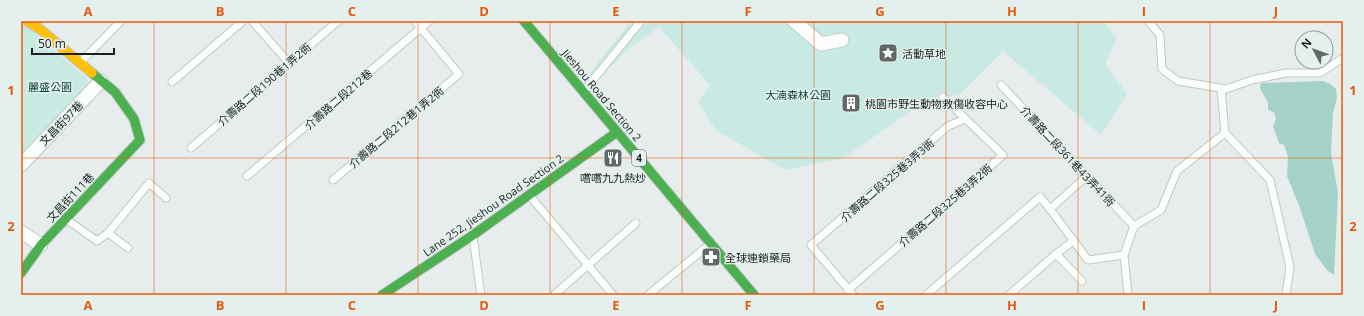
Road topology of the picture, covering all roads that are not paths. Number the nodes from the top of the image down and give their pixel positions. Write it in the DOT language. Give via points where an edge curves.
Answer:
graph roads {
  1 [pos="27,21"];
  2 [pos="122,21"];
  3 [pos="243,21"];
  4 [pos="252,21"];
  5 [pos="338,21"];
  6 [pos="415,21"];
  7 [pos="429,21"];
  8 [pos="524,21"];
  9 [pos="641,21"];
  10 [pos="794,21"];
  11 [pos="1148,21"];
  12 [pos="421,27"];
  13 [pos="842,40"];
  14 [pos="1343,58"];
  15 [pos="80,63"];
  16 [pos="289,63"];
  17 [pos="101,81"];
  18 [pos="172,82"];
  19 [pos="1001,85"];
  20 [pos="1221,89"];
  21 [pos="583,92"];
  22 [pos="943,97"];
  23 [pos="965,119"];
  24 [pos="617,132"];
  25 [pos="1225,133"];
  26 [pos="191,148"];
  27 [pos="21,165"];
  28 [pos="247,176"];
  29 [pos="1087,176"];
  30 [pos="333,180"];
  31 [pos="530,196"];
  32 [pos="166,198"];
  33 [pos="1050,209"];
  34 [pos="66,219"];
  35 [pos="636,223"];
  36 [pos="1134,226"];
  37 [pos="21,232"];
  38 [pos="108,233"];
  39 [pos="473,235"];
  40 [pos="1073,241"];
  41 [pos="712,243"];
  42 [pos="41,245"];
  43 [pos="128,248"];
  44 [pos="1056,254"];
  45 [pos="1124,255"];
  46 [pos="588,266"];
  47 [pos="21,274"];
  48 [pos="1082,281"];
  49 [pos="1017,292"];
  50 [pos="850,293"];
  51 [pos="382,295"];
  52 [pos="481,295"];
  53 [pos="554,295"];
  54 [pos="613,295"];
  55 [pos="648,295"];
  56 [pos="754,295"];
  57 [pos="926,295"];
  58 [pos="1009,295"];
  59 [pos="1128,295"];
  60 [pos="1286,295"];
  1 -- 15 [label="street"];
  2 -- 15 [label="lane"];
  3 -- 18 [label="lane"];
  4 -- 16 [label="lane"];
  5 -- 16 [label="lane, 介壽路二段190巷1弄2衖"];
  6 -- 12 [label="lane"];
  7 -- 12 [label="lane, 介壽路二段212巷"];
  8 -- 21 [label="street, Jieshou Road Section 2 / 4"];
  9 -- 21 [label="lane"];
  10 -- 13 [label="street" via="821,44"];
  11 -- 20 [label="lane" via="1160,35 1162,69 1178,81"];
  12 -- 28 [label="lane, 介壽路二段212巷"];
  12 -- 30 [label="lane, 介壽路二段212巷1弄2衖" via="458,74"];
  14 -- 20 [label="lane" via="1320,73 1286,73 1252,80 1226,90"];
  15 -- 17 [label="street"];
  16 -- 26 [label="lane, 介壽路二段190巷1弄2衖"];
  17 -- 27 [label="street, 文昌街97巷"];
  17 -- 34 [label="street, 文昌街111巷" via="115,92 134,119 140,140"];
  19 -- 29 [label="lane, 介壽路二段361巷43弄41衖"];
  20 -- 25 [label="lane"];
  21 -- 24 [label="street, Jieshou Road Section 2 / 4"];
  22 -- 23 [label="lane"];
  23 -- 50 [label="lane, 介壽路二段325巷3弄2衖" via="1003,155"];
  23 -- 50 [label="lane, 介壽路二段325巷3弄3衖" via="948,126 811,245"];
  24 -- 31 [label="street, Lane 252, Jieshou Road Section 2"];
  24 -- 41 [label="street, Jieshou Road Section 2 / 4"];
  25 -- 36 [label="lane" via="1177,171 1161,210"];
  25 -- 60 [label="lane" via="1270,180 1290,267"];
  29 -- 33 [label="lane"];
  29 -- 36 [label="lane, 介壽路二段361巷43弄41衖"];
  31 -- 39 [label="street, Lane 252, Jieshou Road Section 2"];
  31 -- 46 [label="lane"];
  32 -- 38 [label="lane" via="148,183"];
  33 -- 40 [label="lane"];
  33 -- 57 [label="lane" via="1040,197"];
  34 -- 38 [label="lane" via="97,241"];
  34 -- 42 [label="street, 文昌街111巷"];
  35 -- 46 [label="lane"];
  36 -- 45 [label="lane"];
  37 -- 42 [label="street"];
  38 -- 43 [label="lane"];
  39 -- 51 [label="street, Lane 252, Jieshou Road Section 2"];
  39 -- 52 [label="lane"];
  40 -- 44 [label="lane"];
  40 -- 45 [label="lane" via="1088,260"];
  41 -- 55 [label="lane"];
  41 -- 56 [label="street, Jieshou Road Section 2 / 4"];
  42 -- 47 [label="street, 文昌街111巷"];
  44 -- 48 [label="lane"];
  44 -- 49 [label="lane"];
  45 -- 59 [label="lane"];
  46 -- 53 [label="lane"];
  46 -- 54 [label="lane"];
  49 -- 58 [label="lane"];
}
